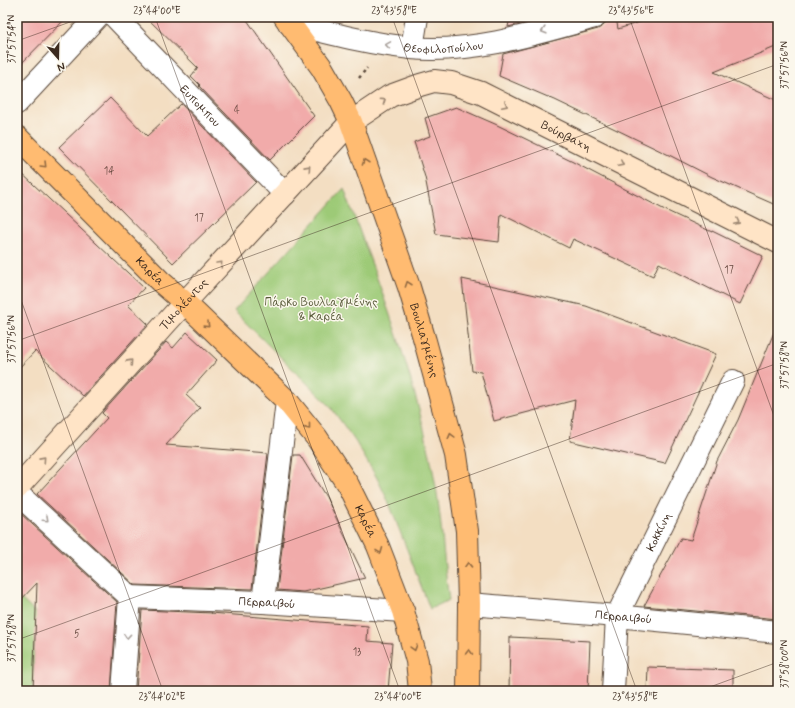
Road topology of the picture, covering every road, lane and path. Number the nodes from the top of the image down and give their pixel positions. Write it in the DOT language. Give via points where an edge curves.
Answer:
graph roads {
  1 [pos="97,17"];
  2 [pos="114,17"];
  3 [pos="417,17"];
  4 [pos="595,17"];
  5 [pos="287,20"];
  6 [pos="412,48"];
  7 [pos="17,103"];
  8 [pos="351,122"];
  9 [pos="17,137"];
  10 [pos="284,194"];
  11 [pos="778,242"];
  12 [pos="185,303"];
  13 [pos="733,381"];
  14 [pos="287,400"];
  15 [pos="17,488"];
  16 [pos="17,493"];
  17 [pos="130,597"];
  18 [pos="263,602"];
  19 [pos="469,604"];
  20 [pos="403,611"];
  21 [pos="618,616"];
  22 [pos="778,632"];
  23 [pos="123,691"];
  24 [pos="420,691"];
  25 [pos="468,691"];
  26 [pos="613,691"];
  1 -- 7 [label="street"];
  2 -- 10 [label="street, Ευπομπου"];
  3 -- 6 [label="street"];
  4 -- 6 [label="street, Θεοφιλοπούλου, one-way" via="530,36 459,48"];
  6 -- 5 [label="street, Θεοφιλοπούλου, one-way" via="370,42"];
  5 -- 8 [label="main road, Βουλιαγμένης" via="322,68"];
  10 -- 8 [label="street, Τιμολέοντος, one-way"];
  8 -- 11 [label="street, Βούρβαχη, one-way" via="390,96 434,81 451,82 481,93"];
  19 -- 8 [label="main road, Βουλιαγμένης, one-way" via="467,531 456,455 426,341"];
  9 -- 12 [label="main road, Καρέα, one-way"];
  12 -- 10 [label="street, Τιμολέοντος, one-way"];
  12 -- 14 [label="main road, Καρέα, one-way"];
  15 -- 12 [label="street, Τιμολέοντος, one-way"];
  13 -- 21 [label="street, Κοκκίνη"];
  14 -- 18 [label="street"];
  14 -- 20 [label="main road, Καρέα, one-way" via="317,438 348,485 378,546"];
  16 -- 17 [label="street, one-way"];
  17 -- 18 [label="street, Περραιβού"];
  17 -- 23 [label="street, one-way"];
  18 -- 20 [label="street, Περραιβού"];
  19 -- 21 [label="street, Περραιβού"];
  25 -- 19 [label="main road, Βουλιαγμένης, one-way"];
  20 -- 24 [label="main road, one-way" via="417,661"];
  21 -- 22 [label="street, Περραιβού"];
  21 -- 26 [label="street, Κοκκίνη"];
}
